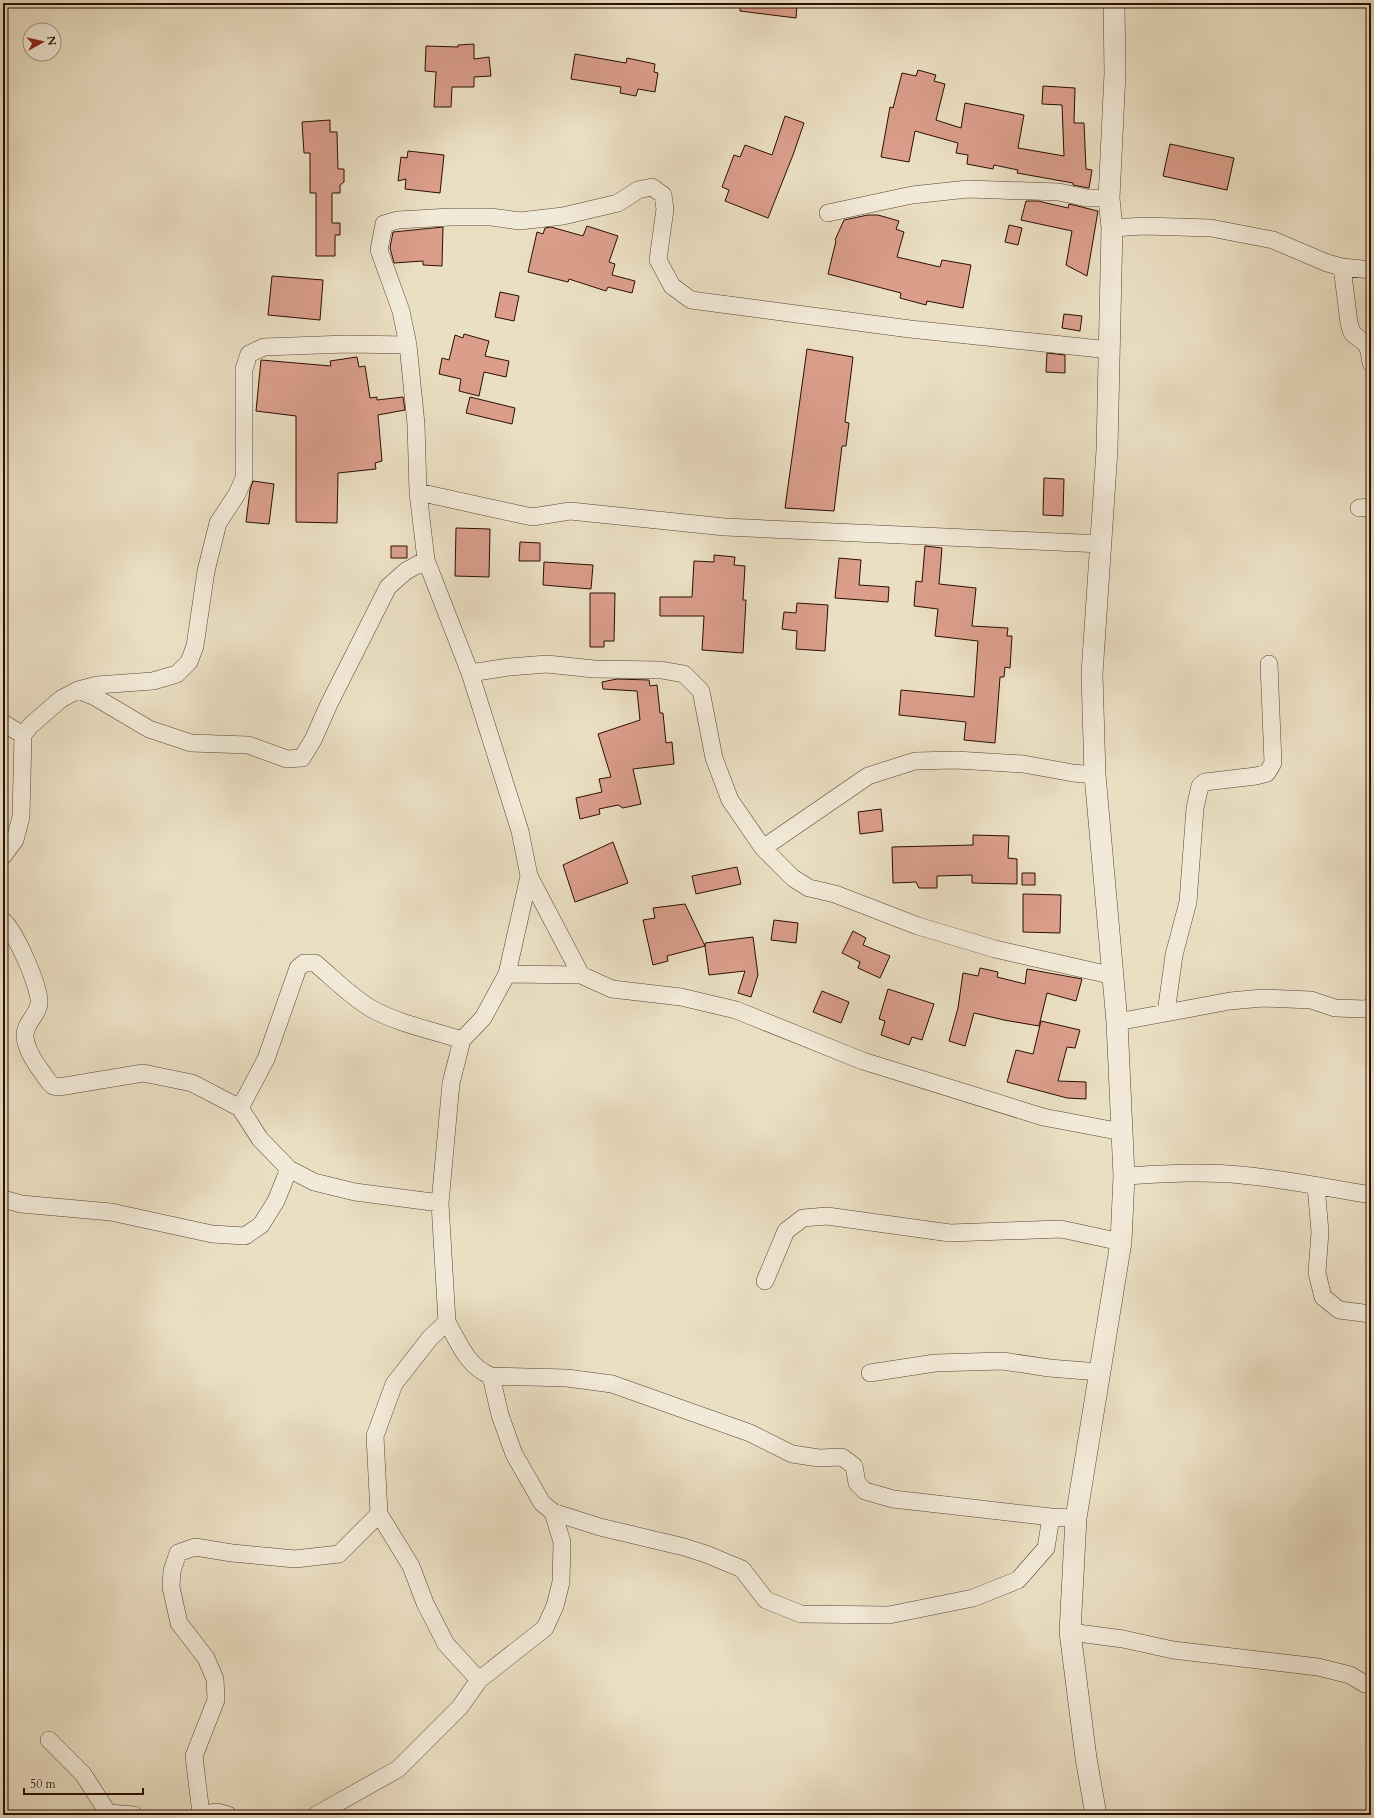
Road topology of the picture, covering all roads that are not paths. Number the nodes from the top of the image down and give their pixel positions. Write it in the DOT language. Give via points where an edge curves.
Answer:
graph roads {
  1 [pos="1114,3"];
  2 [pos="1109,198"];
  3 [pos="828,213"];
  4 [pos="1112,228"];
  5 [pos="1342,267"];
  6 [pos="1371,270"];
  7 [pos="408,346"];
  8 [pos="1110,350"];
  9 [pos="1371,363"];
  10 [pos="418,492"];
  11 [pos="1102,544"];
  12 [pos="426,560"];
  13 [pos="1269,664"];
  14 [pos="470,674"];
  15 [pos="78,690"];
  16 [pos="3,723"];
  17 [pos="23,735"];
  18 [pos="1095,775"];
  19 [pos="762,848"];
  20 [pos="3,856"];
  21 [pos="529,876"];
  22 [pos="3,921"];
  23 [pos="507,974"];
  24 [pos="581,975"];
  25 [pos="1114,976"];
  26 [pos="1371,1007"];
  27 [pos="1166,1013"];
  28 [pos="1118,1022"];
  29 [pos="462,1040"];
  30 [pos="240,1108"];
  31 [pos="1122,1132"];
  32 [pos="289,1170"];
  33 [pos="1124,1176"];
  34 [pos="1316,1186"];
  35 [pos="1371,1195"];
  36 [pos="3,1199"];
  37 [pos="440,1203"];
  38 [pos="1121,1242"];
  39 [pos="765,1281"];
  40 [pos="1371,1314"];
  41 [pos="447,1322"];
  42 [pos="1099,1372"];
  43 [pos="870,1374"];
  44 [pos="491,1376"];
  45 [pos="553,1512"];
  46 [pos="379,1514"];
  47 [pos="1051,1517"];
  48 [pos="1076,1518"];
  49 [pos="1070,1632"];
  50 [pos="479,1680"];
  51 [pos="1371,1684"];
  52 [pos="49,1740"];
  53 [pos="107,1814"];
  54 [pos="199,1814"];
  55 [pos="134,1815"];
  56 [pos="228,1815"];
  57 [pos="316,1815"];
  58 [pos="1096,1815"];
  1 -- 2 [label="street" via="1115,73"];
  2 -- 3 [label="street" via="1087,198 1058,192 968,189 912,195"];
  2 -- 4 [label="street"];
  4 -- 5 [label="street" via="1211,228 1273,240"];
  4 -- 8 [label="street"];
  5 -- 6 [label="street"];
  5 -- 9 [label="street" via="1348,323 1352,333 1366,344"];
  7 -- 8 [label="street" via="401,311 379,250 384,224 398,220 450,217 491,217 520,221 563,216 618,203 638,190 652,187 663,195 665,209 658,260 672,286 691,300"];
  7 -- 10 [label="street" via="416,424"];
  7 -- 15 [label="street" via="347,344 264,347 249,354 244,370 244,478 218,523 206,572 195,646 189,662 177,674 153,681 97,685"];
  8 -- 11 [label="street"];
  10 -- 11 [label="street" via="532,517 570,511 725,527"];
  10 -- 12 [label="street"];
  11 -- 18 [label="street" via="1092,674"];
  12 -- 14 [label="street"];
  12 -- 15 [label="street" via="406,571 388,587 302,758 287,759 248,745 191,743 150,729"];
  13 -- 27 [label="street" via="1273,763 1267,773 1205,782 1200,786 1195,808 1188,902 1174,955"];
  14 -- 19 [label="street" via="547,664 594,669 660,670 684,674 701,691 714,758 730,800"];
  14 -- 21 [label="street" via="520,831"];
  15 -- 17 [label="street" via="61,699"];
  16 -- 17 [label="street"];
  17 -- 20 [label="street" via="21,817 15,840"];
  18 -- 19 [label="street" via="1023,764 956,760 916,761 868,776"];
  18 -- 25 [label="street"];
  19 -- 25 [label="street" via="793,878 809,888 835,894 918,926 995,949"];
  21 -- 23 [label="street"];
  21 -- 24 [label="street"];
  22 -- 30 [label="street" via="29,965 39,1002 35,1015 27,1025 25,1036 28,1051 53,1086 143,1073 192,1083"];
  23 -- 24 [label="street"];
  23 -- 29 [label="street" via="483,1018"];
  24 -- 31 [label="street" via="612,989 682,997 736,1010 863,1061 1043,1117"];
  25 -- 28 [label="street"];
  26 -- 27 [label="street" via="1335,1008 1311,1000 1263,998 1230,1001"];
  27 -- 28 [label="street"];
  28 -- 31 [label="street"];
  29 -- 30 [label="street" via="412,1025 372,1009 315,963 304,963 298,968 266,1059"];
  29 -- 37 [label="street" via="451,1083"];
  30 -- 32 [label="street" via="260,1139"];
  31 -- 33 [label="street"];
  32 -- 36 [label="street" via="276,1201 261,1226 245,1236 212,1234 111,1212 21,1204"];
  32 -- 37 [label="street" via="314,1182 355,1192"];
  33 -- 34 [label="street" via="1240,1174"];
  33 -- 38 [label="street"];
  34 -- 35 [label="street"];
  34 -- 40 [label="street" via="1320,1232 1317,1273 1323,1297 1339,1310"];
  37 -- 41 [label="street"];
  38 -- 39 [label="street" via="1061,1229 950,1233 827,1216 803,1218 786,1231"];
  38 -- 42 [label="street"];
  41 -- 44 [label="street" via="471,1363 480,1372"];
  41 -- 46 [label="street" via="430,1338 394,1384 375,1436"];
  42 -- 43 [label="street" via="1003,1361 935,1363"];
  42 -- 48 [label="street"];
  44 -- 45 [label="street" via="500,1415 514,1454 542,1503"];
  44 -- 47 [label="street" via="567,1378 612,1384 750,1433 792,1454 819,1458 842,1457 854,1466 857,1483 865,1491 893,1499"];
  45 -- 47 [label="street" via="600,1527 706,1554 742,1569 766,1600 801,1614 888,1615 973,1598 1018,1580 1046,1548"];
  45 -- 50 [label="street" via="562,1542 561,1582 555,1606 544,1628"];
  46 -- 50 [label="street" via="411,1566 446,1644"];
  46 -- 54 [label="street" via="339,1554 295,1559 195,1547 178,1553 172,1571 171,1587 179,1624 206,1658 215,1679 216,1700 194,1756"];
  47 -- 48 [label="street"];
  48 -- 49 [label="street"];
  49 -- 51 [label="street" via="1123,1639 1172,1650 1318,1667 1350,1675 1365,1684"];
  49 -- 58 [label="street"];
  50 -- 57 [label="street" via="460,1707 398,1769"];
  52 -- 53 [label="street" via="83,1774"];
  53 -- 55 [label="street"];
  54 -- 56 [label="street" via="217,1812"];
}
